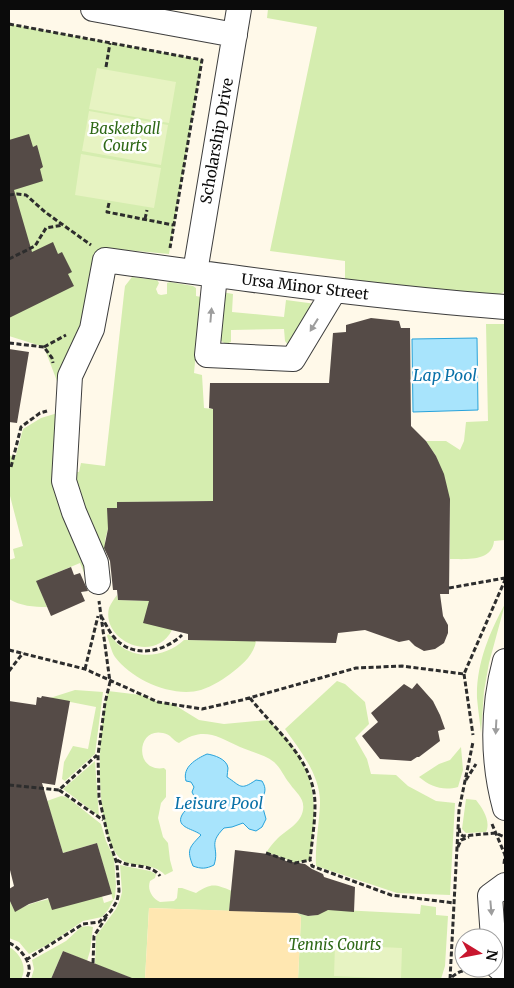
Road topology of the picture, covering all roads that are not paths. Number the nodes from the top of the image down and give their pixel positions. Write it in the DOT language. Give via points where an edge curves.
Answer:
graph roads {
  1 [pos="93,9"];
  2 [pos="240,9"];
  3 [pos="235,35"];
  4 [pos="205,274"];
  5 [pos="334,291"];
  6 [pos="505,307"];
  7 [pos="98,582"];
  8 [pos="505,662"];
  9 [pos="505,808"];
  10 [pos="505,885"];
  11 [pos="492,928"];
  1 -- 3 [label="street"];
  2 -- 3 [label="street, Scholarship Drive"];
  3 -- 4 [label="street, Scholarship Drive"];
  4 -- 5 [label="street, Ursa Minor Street"];
  5 -- 4 [label="street, Scholarship Drive, one-way" via="293,359 207,355"];
  4 -- 7 [label="street, Ursa Minor Street" via="105,260 92,329 70,376 64,481 96,563"];
  5 -- 6 [label="street, Ursa Minor Street"];
  8 -- 9 [label="street, one-way" via="496,708 495,744"];
  10 -- 11 [label="street, one-way" via="490,896"];
}
